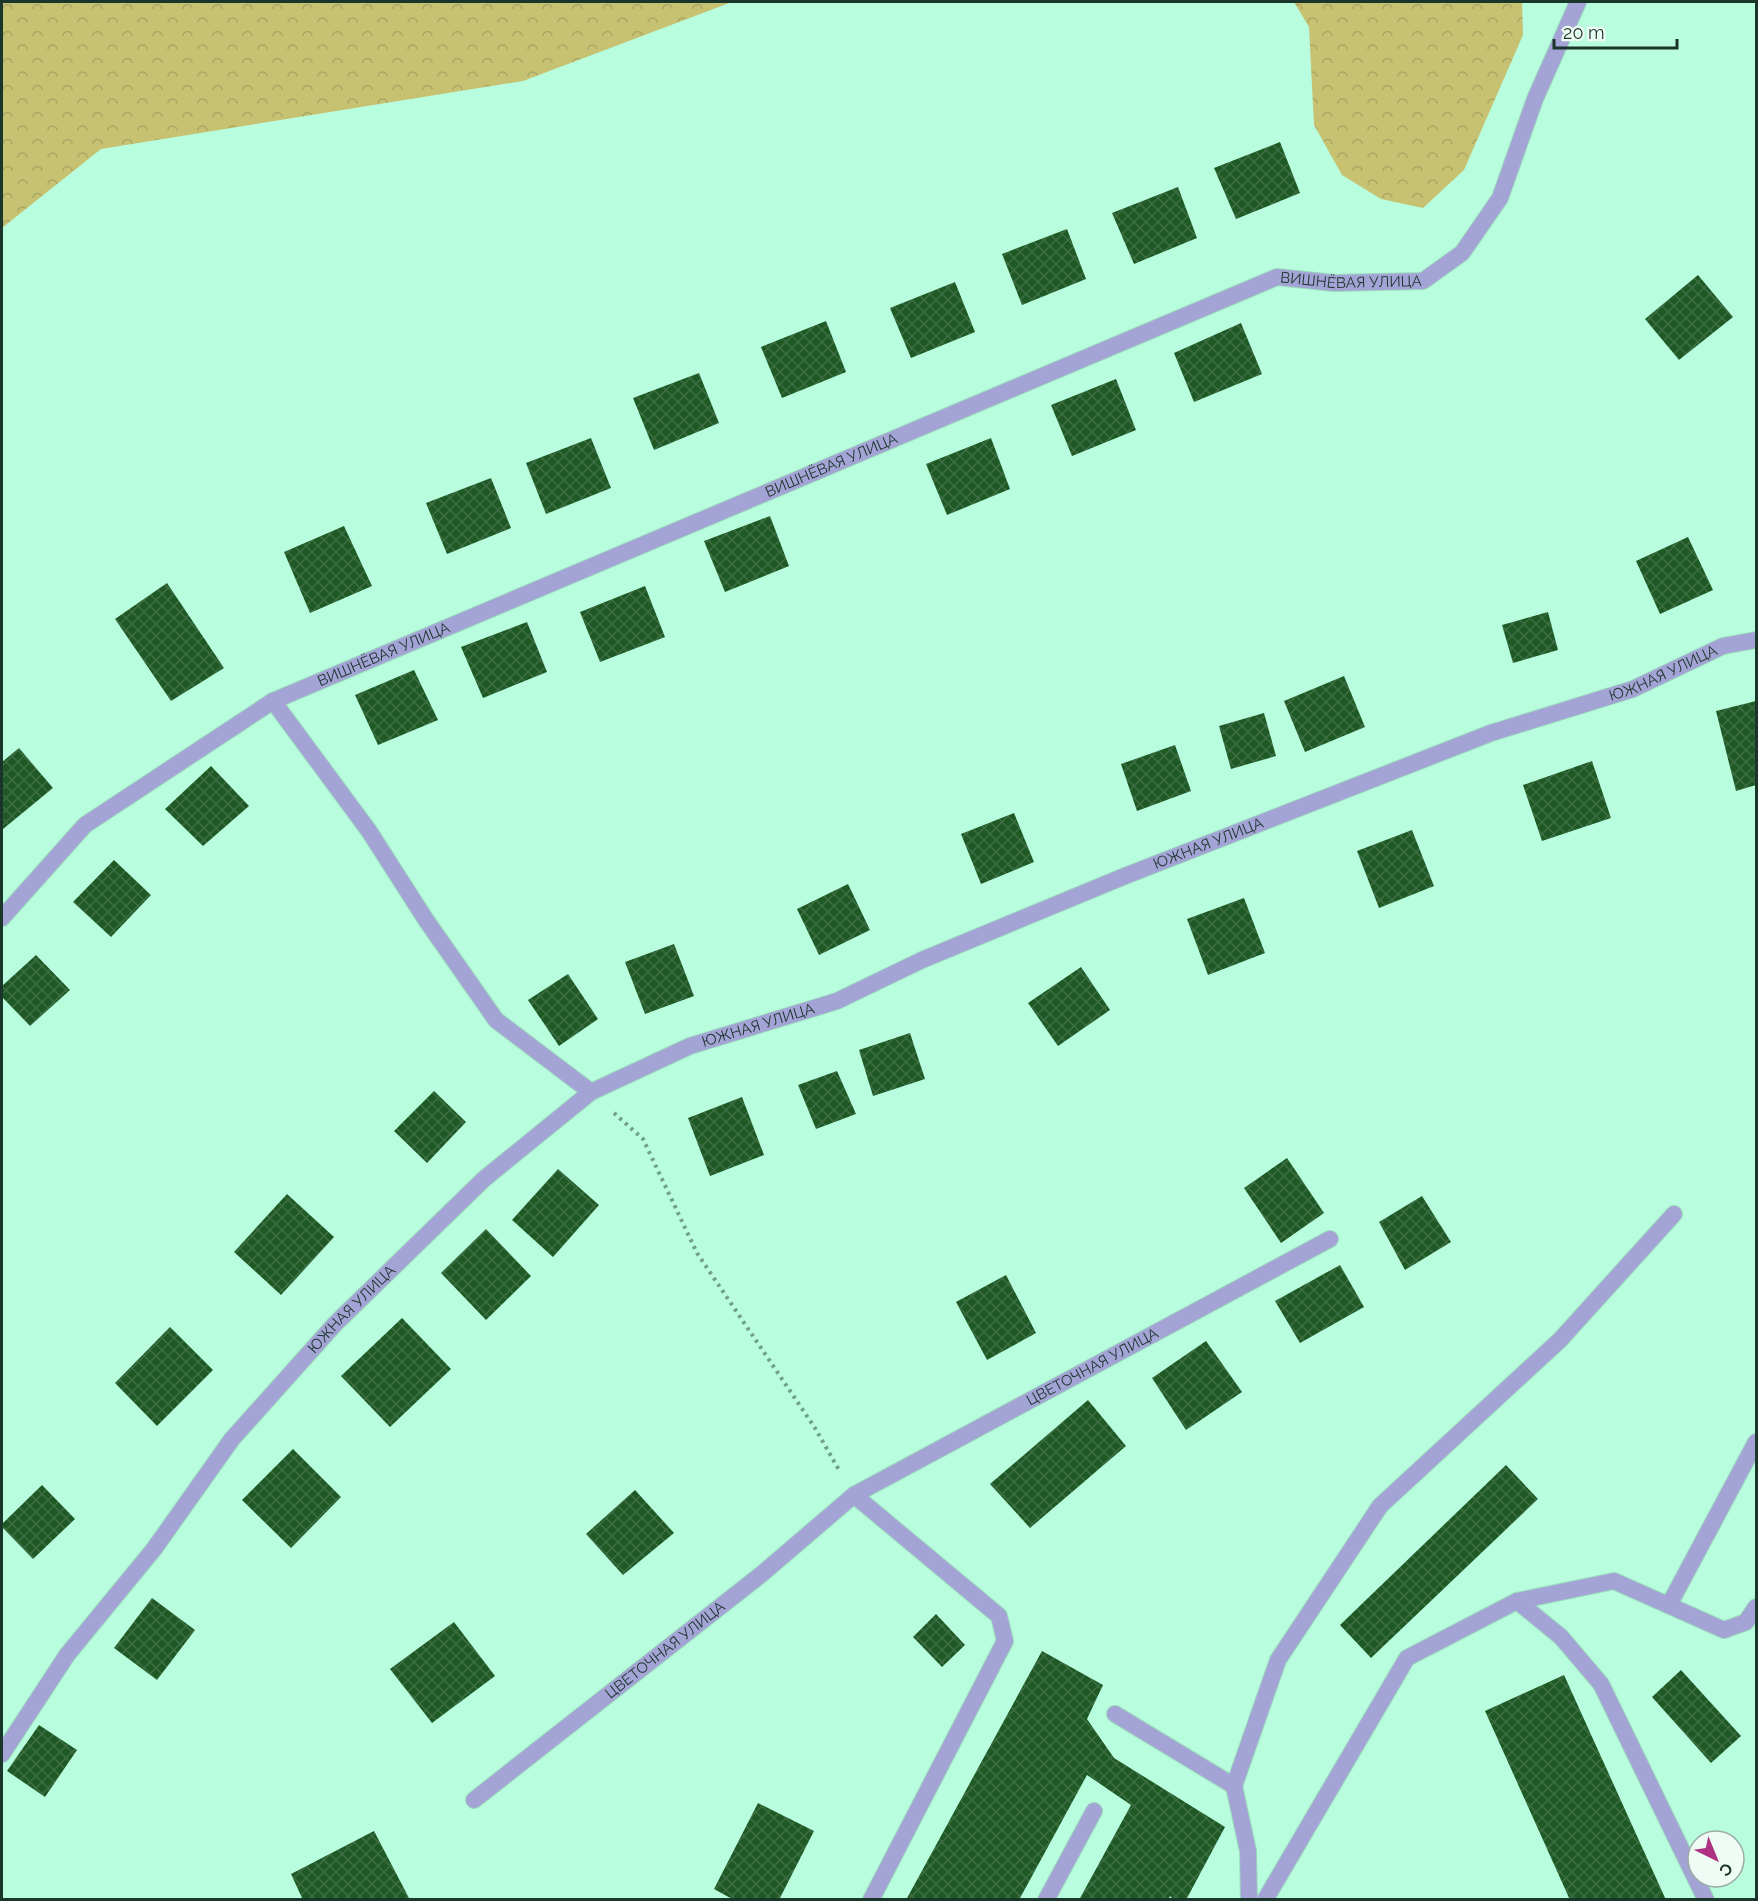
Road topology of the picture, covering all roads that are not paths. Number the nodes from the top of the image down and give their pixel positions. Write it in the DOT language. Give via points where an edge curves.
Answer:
graph roads {
  1 [pos="1578,2"];
  2 [pos="1756,640"];
  3 [pos="273,701"];
  4 [pos="2,918"];
  5 [pos="591,1092"];
  6 [pos="1674,1214"];
  7 [pos="1330,1239"];
  8 [pos="1756,1442"];
  9 [pos="854,1495"];
  10 [pos="1518,1600"];
  11 [pos="1669,1605"];
  12 [pos="1756,1607"];
  13 [pos="1115,1714"];
  14 [pos="2,1754"];
  15 [pos="1234,1786"];
  16 [pos="474,1800"];
  17 [pos="1095,1811"];
  18 [pos="871,1899"];
  19 [pos="1046,1899"];
  20 [pos="1249,1899"];
  21 [pos="1265,1899"];
  22 [pos="1706,1899"];
  1 -- 3 [label="street, ВИШНЁВАЯ УЛИЦА" via="1535,99 1500,198 1462,253 1424,281 1334,283 1277,277"];
  2 -- 5 [label="street, ЮЖНАЯ УЛИЦА" via="1723,646 1633,689 1491,733 1302,806 933,956 837,1001 690,1046"];
  3 -- 4 [label="street, ВИШНЁВАЯ УЛИЦА" via="85,825"];
  3 -- 5 [label="street" via="369,831 496,1020"];
  5 -- 14 [label="street, ЮЖНАЯ УЛИЦА" via="484,1179 335,1324 232,1439 154,1549 67,1655"];
  6 -- 15 [label="street" via="1560,1340 1380,1506 1278,1660"];
  7 -- 9 [label="street, ЦВЕТОЧНАЯ УЛИЦА"];
  8 -- 11 [label="street"];
  9 -- 16 [label="street, ЦВЕТОЧНАЯ УЛИЦА" via="763,1573"];
  9 -- 18 [label="street" via="999,1616 1005,1641"];
  10 -- 11 [label="street" via="1614,1581"];
  10 -- 21 [label="street" via="1407,1658"];
  10 -- 22 [label="street" via="1561,1638 1600,1684"];
  11 -- 12 [label="street" via="1724,1629 1746,1622"];
  13 -- 15 [label="street"];
  15 -- 20 [label="street" via="1248,1851"];
  17 -- 19 [label="street"];
}
